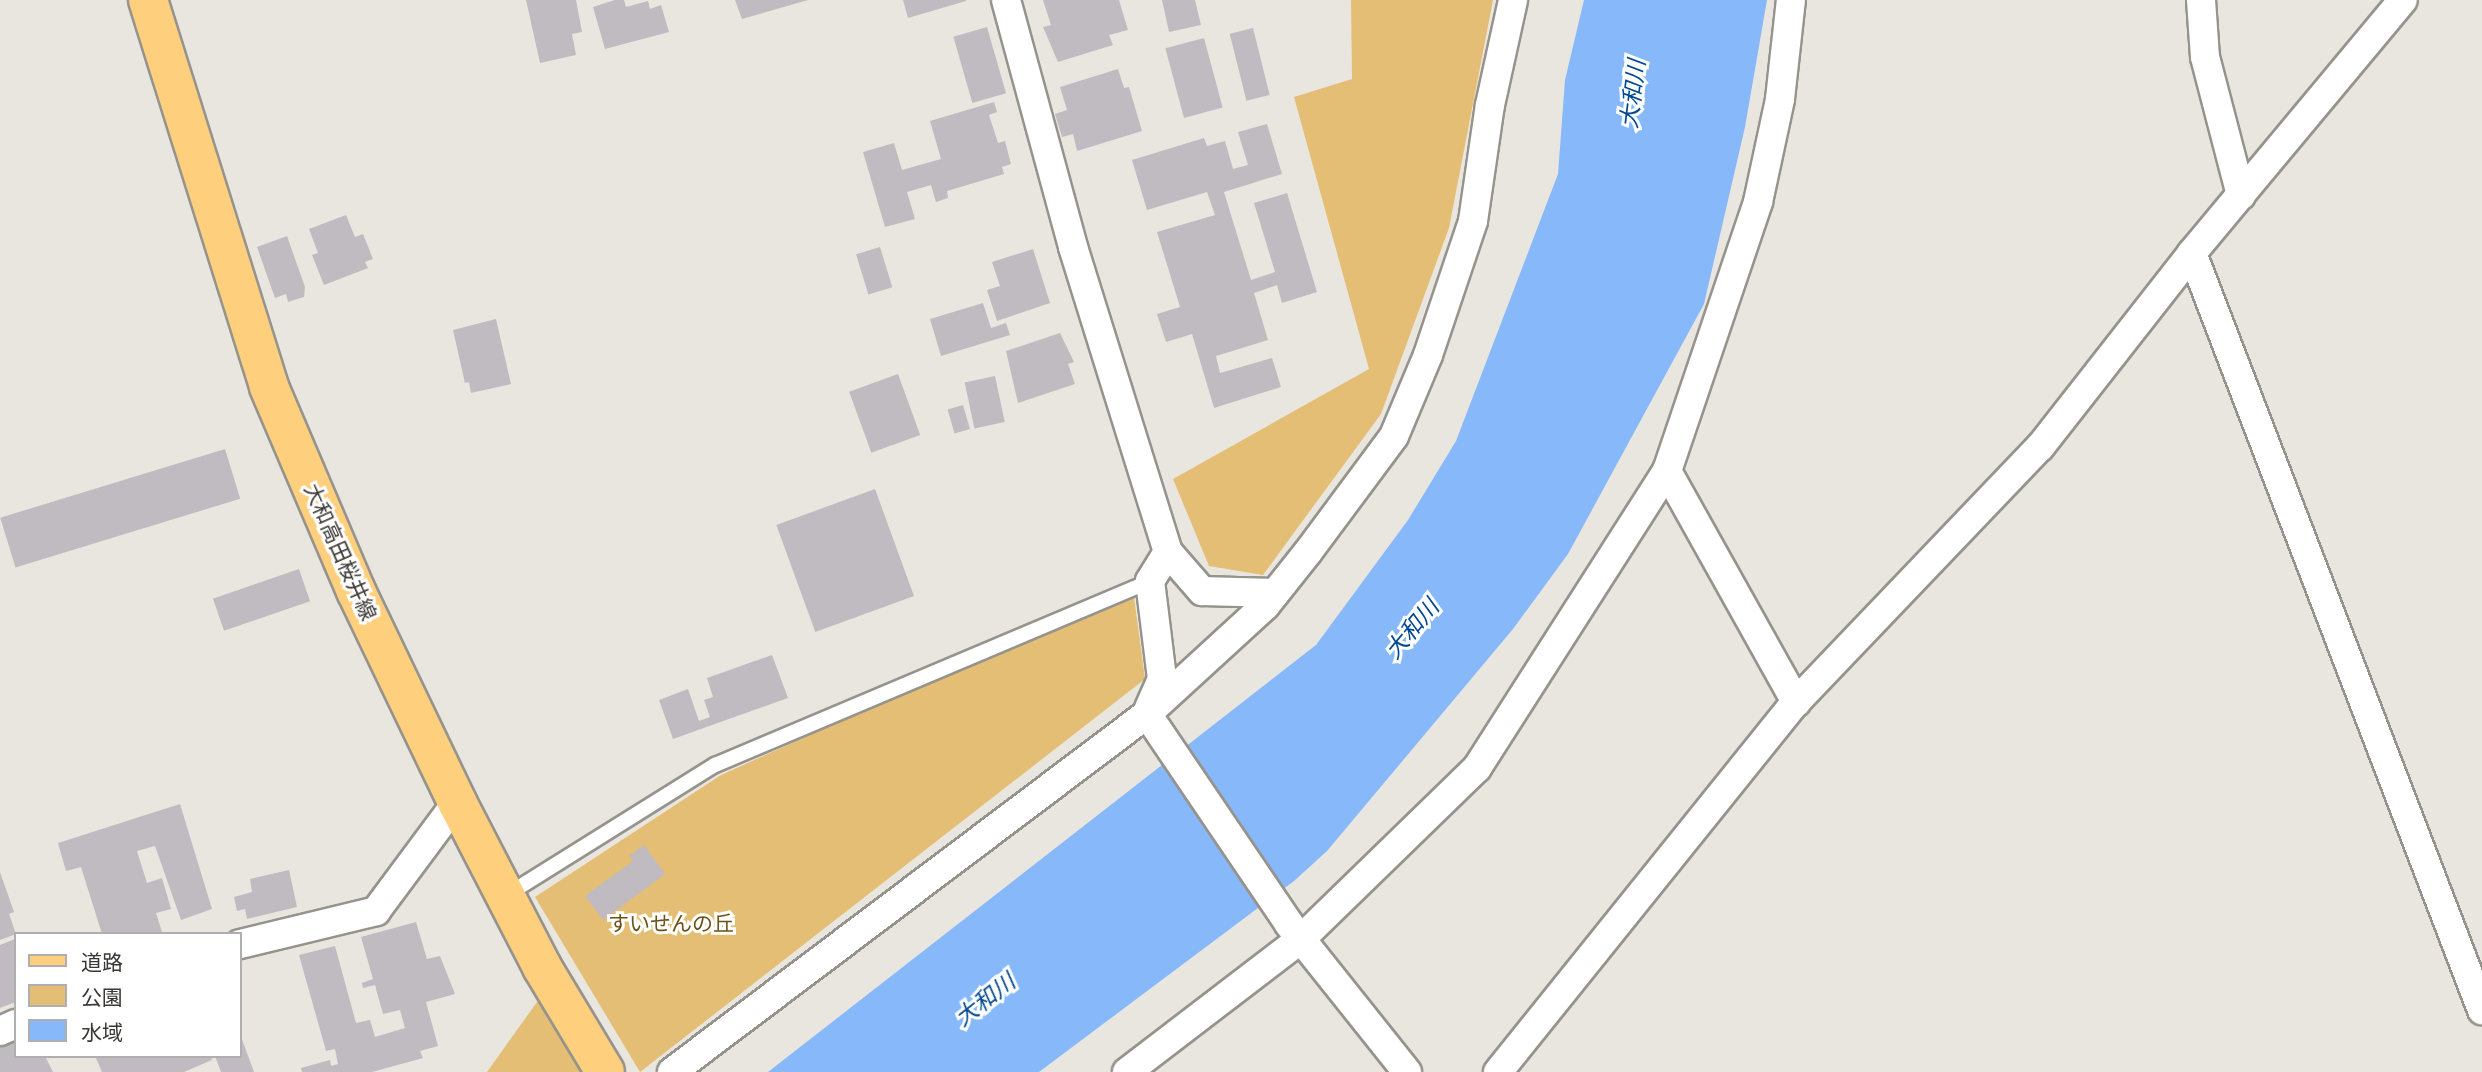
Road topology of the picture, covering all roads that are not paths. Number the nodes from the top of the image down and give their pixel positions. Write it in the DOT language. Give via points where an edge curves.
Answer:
graph roads {
  1 [pos="148,0"];
  2 [pos="1006,0"];
  3 [pos="1513,0"];
  4 [pos="1791,0"];
  5 [pos="2201,0"];
  6 [pos="2403,0"];
  7 [pos="2241,195"];
  8 [pos="2192,253"];
  9 [pos="1667,471"];
  10 [pos="1168,552"];
  11 [pos="1150,581"];
  12 [pos="1275,593"];
  13 [pos="1796,702"];
  14 [pos="1151,721"];
  15 [pos="457,803"];
  16 [pos="505,896"];
  17 [pos="1295,932"];
  18 [pos="242,944"];
  19 [pos="2482,1010"];
  20 [pos="606,1072"];
  21 [pos="671,1072"];
  22 [pos="1127,1072"];
  23 [pos="1407,1072"];
  24 [pos="1498,1072"];
  1 -- 15 [label="main road, 大和高田桜井線" via="269,387 356,592"];
  2 -- 10 [label="street" via="1073,247"];
  3 -- 12 [label="street" via="1490,105 1473,221 1428,355 1394,436"];
  4 -- 9 [label="street" via="1780,99 1758,202"];
  5 -- 7 [label="street" via="2206,57"];
  6 -- 7 [label="street"];
  7 -- 8 [label="street"];
  8 -- 13 [label="street" via="2040,447"];
  8 -- 19 [label="street"];
  9 -- 13 [label="street"];
  9 -- 17 [label="street" via="1477,768"];
  10 -- 11 [label="street"];
  10 -- 12 [label="street" via="1202,591"];
  11 -- 14 [label="street" via="1162,679"];
  11 -- 16 [label="lane" via="715,765"];
  12 -- 14 [label="street"];
  13 -- 24 [label="street"];
  14 -- 17 [label="street"];
  14 -- 21 [label="street"];
  15 -- 16 [label="main road, 大和高田桜井線"];
  15 -- 18 [label="street" via="376,911"];
  16 -- 20 [label="main road, 大和高田桜井線"];
  17 -- 22 [label="street"];
  17 -- 23 [label="street"];
}
